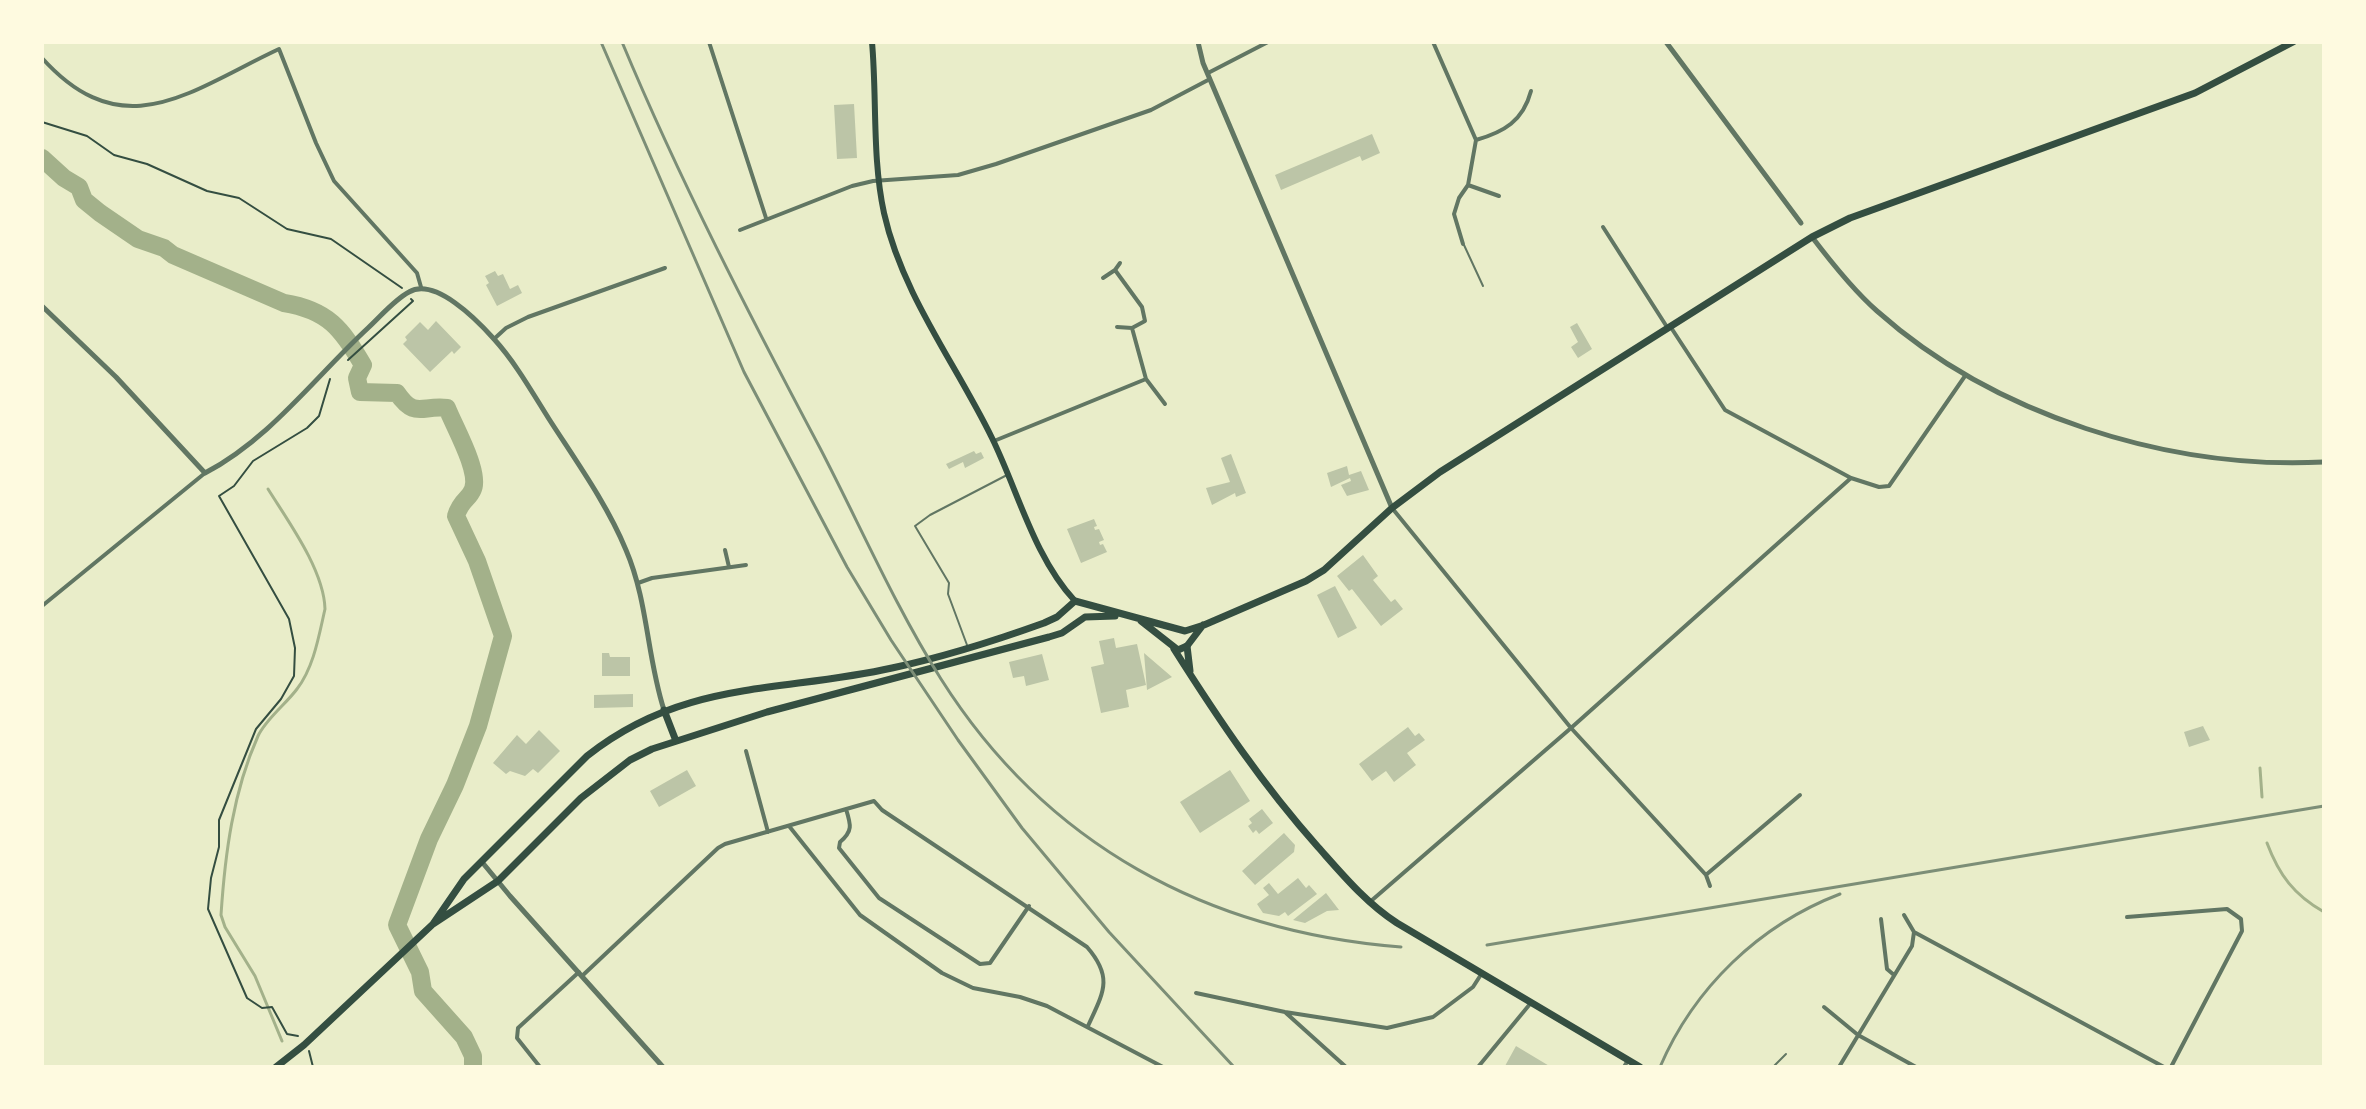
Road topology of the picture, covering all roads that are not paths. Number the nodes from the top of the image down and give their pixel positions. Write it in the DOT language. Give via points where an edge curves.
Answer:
graph roads {
  1 [pos="709,42"];
  2 [pos="872,42"];
  3 [pos="1198,42"];
  4 [pos="1268,42"];
  5 [pos="1433,42"];
  6 [pos="1666,42"];
  7 [pos="2293,42"];
  8 [pos="42,58"];
  9 [pos="1209,76"];
  10 [pos="1531,91"];
  11 [pos="1476,140"];
  12 [pos="880,181"];
  13 [pos="1468,185"];
  14 [pos="1499,196"];
  15 [pos="766,218"];
  16 [pos="1801,223"];
  17 [pos="1603,227"];
  18 [pos="740,230"];
  19 [pos="1812,237"];
  20 [pos="1463,244"];
  21 [pos="1120,263"];
  22 [pos="665,268"];
  23 [pos="1115,270"];
  24 [pos="1103,278"];
  25 [pos="1483,286"];
  26 [pos="421,287"];
  27 [pos="42,306"];
  28 [pos="1668,326"];
  29 [pos="1117,327"];
  30 [pos="1132,328"];
  31 [pos="494,339"];
  32 [pos="1965,376"];
  33 [pos="1146,379"];
  34 [pos="1165,404"];
  35 [pos="994,441"];
  36 [pos="2324,462"];
  37 [pos="205,473"];
  38 [pos="1008,474"];
  39 [pos="1851,478"];
  40 [pos="1392,508"];
  41 [pos="725,550"];
  42 [pos="746,565"];
  43 [pos="729,567"];
  44 [pos="638,583"];
  45 [pos="1072,603"];
  46 [pos="1086,605"];
  47 [pos="42,606"];
  48 [pos="1121,615"];
  49 [pos="1082,619"];
  50 [pos="1140,620"];
  51 [pos="1204,625"];
  52 [pos="1181,630"];
  53 [pos="1188,644"];
  54 [pos="1172,646"];
  55 [pos="968,648"];
  56 [pos="896,674"];
  57 [pos="1191,676"];
  58 [pos="664,710"];
  59 [pos="1571,728"];
  60 [pos="676,741"];
  61 [pos="746,751"];
  62 [pos="1800,795"];
  63 [pos="846,809"];
  64 [pos="789,826"];
  65 [pos="768,832"];
  66 [pos="482,862"];
  67 [pos="1706,875"];
  68 [pos="498,881"];
  69 [pos="1710,886"];
  70 [pos="1370,903"];
  71 [pos="1029,906"];
  72 [pos="1904,915"];
  73 [pos="2127,917"];
  74 [pos="1881,919"];
  75 [pos="433,924"];
  76 [pos="1914,932"];
  77 [pos="1482,973"];
  78 [pos="580,974"];
  79 [pos="1894,975"];
  80 [pos="1196,993"];
  81 [pos="1531,1002"];
  82 [pos="1824,1007"];
  83 [pos="1285,1012"];
  84 [pos="1088,1026"];
  85 [pos="1858,1035"];
  86 [pos="1786,1054"];
  87 [pos="1626,1063"];
  88 [pos="276,1067"];
  89 [pos="540,1067"];
  90 [pos="663,1067"];
  91 [pos="1163,1067"];
  92 [pos="1346,1067"];
  93 [pos="1478,1067"];
  94 [pos="1640,1067"];
  95 [pos="1773,1067"];
  96 [pos="1839,1067"];
  97 [pos="1916,1067"];
  98 [pos="2164,1067"];
  99 [pos="2171,1067"];
  1 -- 15 [label="street"];
  2 -- 12 [label="main road"];
  3 -- 9 [label="street"];
  4 -- 9 [label="street"];
  5 -- 11 [label="street"];
  6 -- 16 [label="street"];
  7 -- 19 [label="main road" via="2195,93 1850,218"];
  8 -- 26 [label="street" via="86,94 129,107 211,84 279,49 328,171 417,273"];
  9 -- 12 [label="street" via="1151,110 996,164 958,175"];
  9 -- 40 [label="street"];
  10 -- 11 [label="street" via="1518,119 1500,133"];
  11 -- 13 [label="street"];
  12 -- 15 [label="street"];
  12 -- 35 [label="main road" via="890,240"];
  13 -- 14 [label="street"];
  13 -- 20 [label="street" via="1454,214"];
  15 -- 18 [label="street"];
  17 -- 28 [label="street"];
  19 -- 28 [label="main road"];
  19 -- 32 [label="street" via="1876,310"];
  20 -- 25 [label="lane"];
  21 -- 23 [label="street"];
  22 -- 31 [label="street" via="528,317"];
  23 -- 24 [label="street"];
  23 -- 30 [label="street" via="1142,307 1145,321"];
  26 -- 31 [label="street" via="438,292"];
  26 -- 37 [label="street" via="406,293 339,354 280,417"];
  27 -- 37 [label="street"];
  28 -- 39 [label="street" via="1725,410"];
  28 -- 40 [label="main road"];
  29 -- 30 [label="street"];
  30 -- 33 [label="street"];
  31 -- 44 [label="street" via="578,463 617,530"];
  32 -- 36 [label="street" via="2023,405 2126,442 2209,456"];
  32 -- 39 [label="street" via="1889,486"];
  33 -- 34 [label="street"];
  33 -- 35 [label="street"];
  35 -- 38 [label="main road"];
  37 -- 47 [label="street"];
  38 -- 45 [label="main road"];
  38 -- 55 [label="lane" via="915,526 949,583 948,594"];
  39 -- 59 [label="street"];
  40 -- 51 [label="main road" via="1315,575"];
  40 -- 59 [label="street"];
  41 -- 43 [label="street"];
  42 -- 43 [label="street"];
  43 -- 44 [label="street"];
  44 -- 58 [label="street"];
  45 -- 46 [label="main road"];
  45 -- 49 [label="main road" via="1068,615"];
  45 -- 55 [label="main road" via="1044,623"];
  46 -- 48 [label="main road"];
  46 -- 49 [label="main road"];
  48 -- 49 [label="main road"];
  48 -- 50 [label="main road"];
  49 -- 56 [label="main road" via="1049,637 925,672"];
  50 -- 52 [label="main road"];
  50 -- 54 [label="main road"];
  51 -- 52 [label="main road"];
  51 -- 53 [label="main road"];
  52 -- 53 [label="main road" via="1189,636"];
  52 -- 54 [label="main road" via="1170,633"];
  53 -- 54 [label="main road" via="1181,650"];
  53 -- 57 [label="main road"];
  54 -- 57 [label="main road"];
  55 -- 56 [label="main road"];
  56 -- 58 [label="main road" via="884,677 879,671 773,685"];
  56 -- 60 [label="main road"];
  57 -- 70 [label="main road" via="1273,794"];
  58 -- 60 [label="main road"];
  58 -- 66 [label="main road" via="587,756"];
  59 -- 67 [label="street"];
  59 -- 70 [label="street"];
  60 -- 68 [label="main road" via="616,769"];
  61 -- 65 [label="street"];
  62 -- 67 [label="street"];
  63 -- 64 [label="street"];
  63 -- 71 [label="street" via="874,801"];
  63 -- 71 [label="street" via="851,829 839,848 879,898 980,964 990,963"];
  64 -- 65 [label="street"];
  64 -- 84 [label="street" via="860,915 942,973 973,988 1047,1006"];
  65 -- 78 [label="street" via="714,850"];
  66 -- 68 [label="street"];
  66 -- 75 [label="main road"];
  67 -- 69 [label="street"];
  68 -- 75 [label="main road"];
  68 -- 78 [label="street"];
  70 -- 77 [label="main road"];
  71 -- 84 [label="street" via="1087,947 1103,969 1102,994"];
  72 -- 76 [label="street"];
  73 -- 99 [label="street" via="2227,909 2241,919 2242,931"];
  74 -- 79 [label="street" via="1887,969"];
  75 -- 88 [label="main road"];
  76 -- 79 [label="street" via="1912,946"];
  76 -- 98 [label="street"];
  77 -- 81 [label="main road"];
  77 -- 83 [label="street" via="1473,987 1433,1017 1399,1027"];
  78 -- 89 [label="street" via="518,1028 517,1038"];
  78 -- 90 [label="street"];
  79 -- 85 [label="street"];
  80 -- 83 [label="street"];
  81 -- 87 [label="main road"];
  81 -- 93 [label="street"];
  82 -- 85 [label="street"];
  83 -- 92 [label="street"];
  84 -- 91 [label="street"];
  85 -- 96 [label="street"];
  85 -- 97 [label="street"];
  86 -- 95 [label="lane"];
  87 -- 94 [label="main road"];
}
